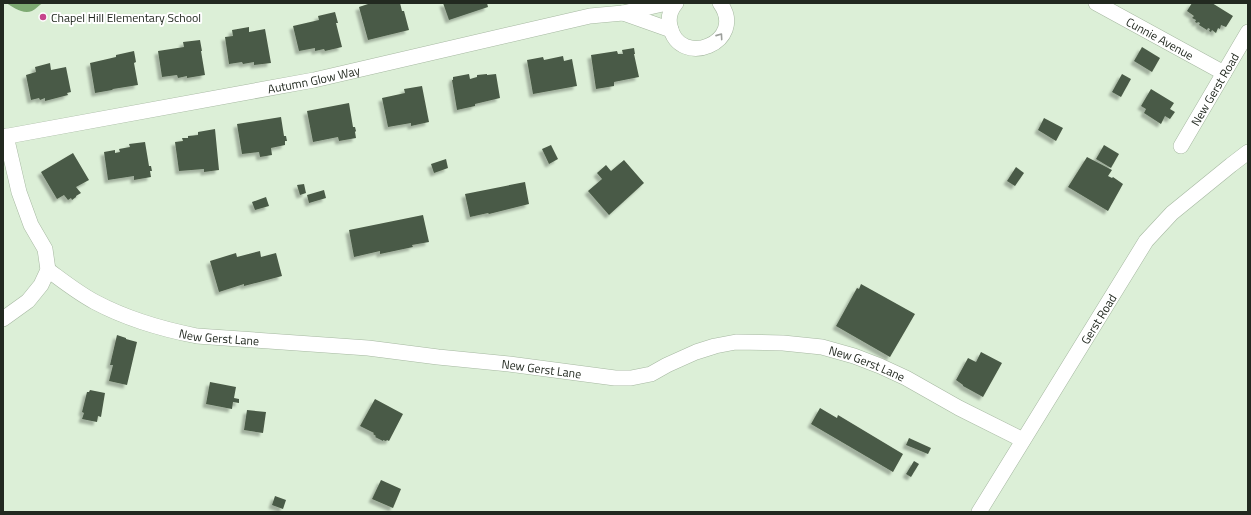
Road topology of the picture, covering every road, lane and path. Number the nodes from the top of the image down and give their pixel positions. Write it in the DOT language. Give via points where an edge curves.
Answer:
graph roads {
  1 [pos="667,3"];
  2 [pos="676,3"];
  3 [pos="720,3"];
  4 [pos="1096,3"];
  5 [pos="623,13"];
  6 [pos="671,30"];
  7 [pos="1248,32"];
  8 [pos="1224,73"];
  9 [pos="4,137"];
  10 [pos="1181,146"];
  11 [pos="1248,152"];
  12 [pos="48,270"];
  13 [pos="3,319"];
  14 [pos="1023,440"];
  15 [pos="979,512"];
  1 -- 5 [label="street, Autumn Glow Way"];
  2 -- 6 [label="street" via="670,15"];
  6 -- 3 [label="street, one-way" via="682,44 694,48 707,47 715,43 725,29 725,12"];
  4 -- 8 [label="street, Cunnie Avenue"];
  5 -- 6 [label="street, Autumn Glow Way"];
  5 -- 9 [label="street, Autumn Glow Way" via="590,16 300,83"];
  7 -- 8 [label="street, New Gerst Road"];
  8 -- 10 [label="street, New Gerst Road"];
  9 -- 12 [label="street" via="31,225 45,248"];
  11 -- 14 [label="street, Gerst Road" via="1172,213 1146,241"];
  12 -- 13 [label="street" via="41,285 28,301"];
  12 -- 14 [label="street, New Gerst Lane" via="94,302 142,323 197,336 368,348 615,378 650,374 696,352 736,342 783,342 822,348 880,366"];
  14 -- 15 [label="street, Gerst Road"];
}
